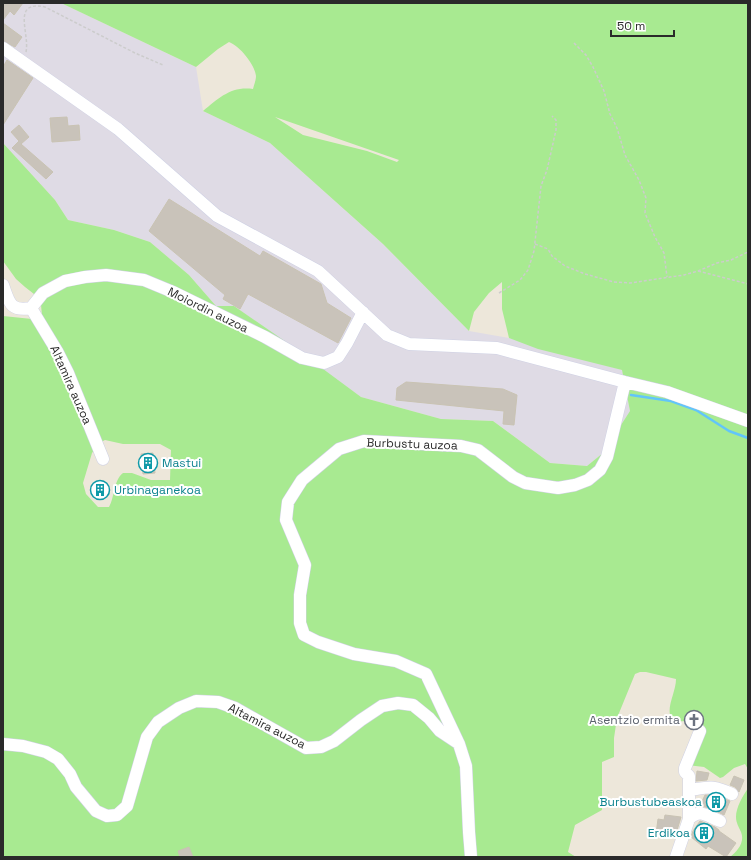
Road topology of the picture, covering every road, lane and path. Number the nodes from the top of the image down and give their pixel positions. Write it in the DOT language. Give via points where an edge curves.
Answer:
graph roads {
  1 [pos="574,43"];
  2 [pos="4,51"];
  3 [pos="24,62"];
  4 [pos="163,65"];
  5 [pos="552,116"];
  6 [pos="535,244"];
  7 [pos="748,252"];
  8 [pos="698,271"];
  9 [pos="667,278"];
  10 [pos="748,284"];
  11 [pos="3,286"];
  12 [pos="499,293"];
  13 [pos="31,308"];
  14 [pos="363,312"];
  15 [pos="625,382"];
  16 [pos="748,421"];
  17 [pos="103,459"];
  18 [pos="700,732"];
  19 [pos="3,744"];
  20 [pos="459,744"];
  21 [pos="690,790"];
  22 [pos="732,794"];
  23 [pos="689,818"];
  24 [pos="720,821"];
  25 [pos="471,857"];
  26 [pos="676,857"];
  1 -- 9 [label="path" via="586,55 604,91 625,155 646,198 645,213 664,253"];
  2 -- 3 [label="street"];
  3 -- 4 [label="path" via="24,13 26,8 37,5"];
  3 -- 14 [label="street" via="118,129 217,216 318,271"];
  5 -- 6 [label="path" via="556,120 556,130 541,186"];
  6 -- 9 [label="path" via="548,249 552,256 565,266 614,282 630,283"];
  6 -- 12 [label="path" via="528,270 520,280"];
  7 -- 8 [label="path"];
  8 -- 9 [label="path"];
  8 -- 10 [label="path"];
  11 -- 13 [label="street" via="10,304 16,309"];
  13 -- 14 [label="street, Moiordin auzoa" via="43,293 65,281 106,275 144,280 265,337 302,358 324,363 338,357"];
  13 -- 17 [label="street, Altamira auzoa" via="68,373"];
  14 -- 15 [label="street" via="387,335 409,344 494,347"];
  15 -- 16 [label="street" via="667,392"];
  15 -- 20 [label="street, Burbustu auzoa" via="607,457 600,470 588,480 575,485 558,488 524,482 513,478 478,450 461,446 364,441 339,449 302,480 288,502 286,520 305,565 300,595 300,623 304,635 354,654 396,661 426,674"];
  18 -- 21 [label="street" via="685,768 689,776"];
  19 -- 20 [label="street, Altamira auzoa" via="46,752 58,759 96,811 107,816 117,815 127,806 147,737 158,722 179,708 196,701 218,702 235,708 306,748 321,747 334,741 382,706 413,706 429,718 440,731"];
  20 -- 25 [label="street, Burbustu auzoa" via="466,766"];
  21 -- 22 [label="street" via="714,787"];
  21 -- 23 [label="street"];
  23 -- 24 [label="street" via="700,812"];
  23 -- 26 [label="street"];
}
